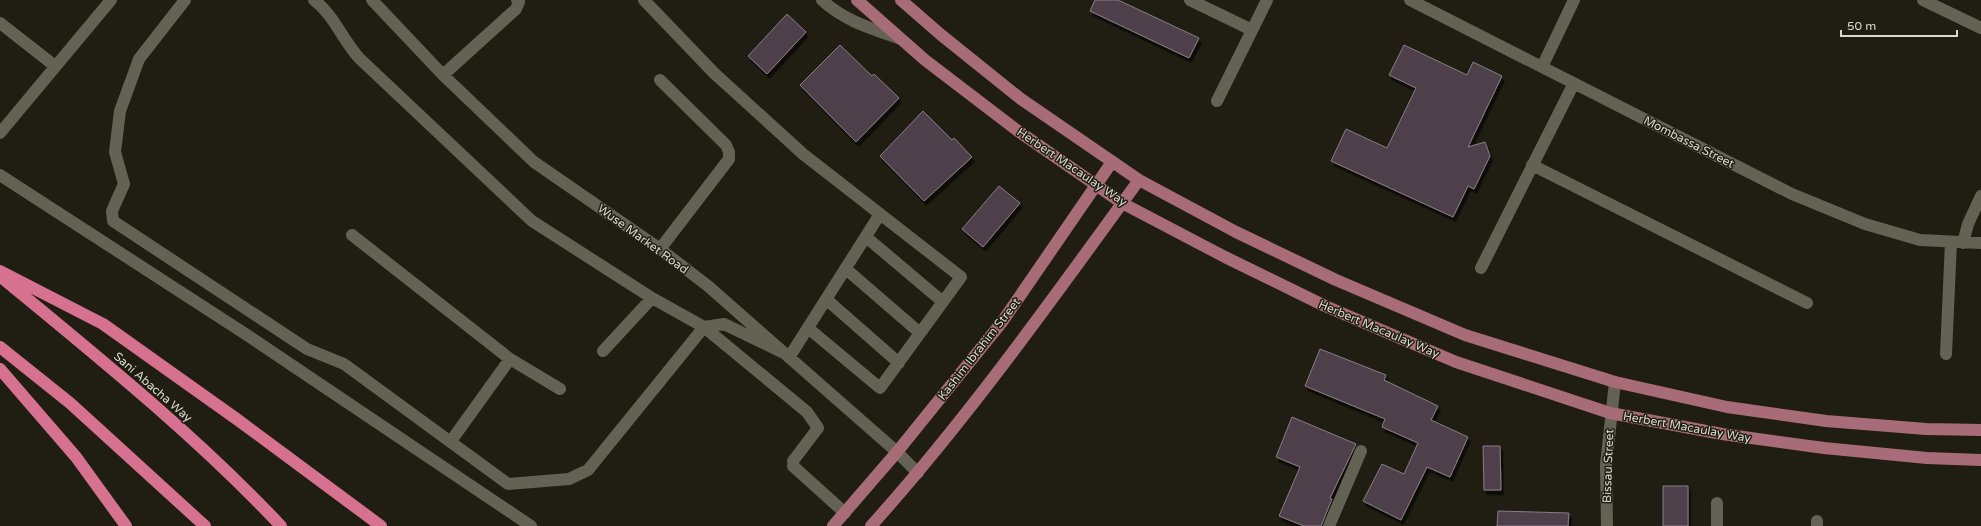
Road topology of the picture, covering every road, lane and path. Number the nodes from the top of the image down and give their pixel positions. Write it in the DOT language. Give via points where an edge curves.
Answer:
graph roads {
  1 [pos="111,0"];
  2 [pos="186,0"];
  3 [pos="314,0"];
  4 [pos="372,0"];
  5 [pos="517,0"];
  6 [pos="644,0"];
  7 [pos="822,0"];
  8 [pos="857,0"];
  9 [pos="901,0"];
  10 [pos="1190,0"];
  11 [pos="1268,0"];
  12 [pos="1410,0"];
  13 [pos="1574,0"];
  14 [pos="1923,0"];
  15 [pos="1423,3"];
  16 [pos="2,28"];
  17 [pos="1981,28"];
  18 [pos="1252,30"];
  19 [pos="903,40"];
  20 [pos="55,66"];
  21 [pos="1542,67"];
  22 [pos="443,75"];
  23 [pos="660,80"];
  24 [pos="1574,83"];
  25 [pos="1217,101"];
  26 [pos="0,133"];
  27 [pos="1112,162"];
  28 [pos="1532,165"];
  29 [pos="0,175"];
  30 [pos="1139,180"];
  31 [pos="1096,186"];
  32 [pos="1981,196"];
  33 [pos="1122,203"];
  34 [pos="880,214"];
  35 [pos="352,235"];
  36 [pos="866,237"];
  37 [pos="1957,242"];
  38 [pos="1981,243"];
  39 [pos="660,249"];
  40 [pos="1481,268"];
  41 [pos="846,269"];
  42 [pos="0,271"];
  43 [pos="0,276"];
  44 [pos="652,298"];
  45 [pos="826,299"];
  46 [pos="943,302"];
  47 [pos="1807,303"];
  48 [pos="704,327"];
  49 [pos="808,328"];
  50 [pos="920,334"];
  51 [pos="0,347"];
  52 [pos="603,351"];
  53 [pos="1946,354"];
  54 [pos="790,356"];
  55 [pos="510,358"];
  56 [pos="899,363"];
  57 [pos="0,369"];
  58 [pos="1615,382"];
  59 [pos="560,389"];
  60 [pos="1610,413"];
  61 [pos="1981,430"];
  62 [pos="451,441"];
  63 [pos="1361,451"];
  64 [pos="897,452"];
  65 [pos="1981,460"];
  66 [pos="918,473"];
  67 [pos="1717,503"];
  68 [pos="845,512"];
  69 [pos="126,526"];
  70 [pos="205,526"];
  71 [pos="281,526"];
  72 [pos="381,526"];
  73 [pos="531,526"];
  74 [pos="833,526"];
  75 [pos="871,526"];
  76 [pos="1328,526"];
  77 [pos="1606,526"];
  78 [pos="1717,526"];
  1 -- 20 [label="street"];
  2 -- 62 [label="street" via="139,59 120,111 115,152 124,184 112,211 113,221 307,349 344,364"];
  3 -- 44 [label="street" via="333,19 349,47 359,58 515,206 550,233"];
  4 -- 22 [label="street, Wuse Market Road"];
  5 -- 22 [label="street" via="519,2 516,10"];
  6 -- 34 [label="street" via="714,73 803,154"];
  7 -- 19 [label="street" via="834,11 855,22"];
  8 -- 19 [label="main road, Herbert Macaulay Way"];
  9 -- 27 [label="main road" via="1021,99"];
  10 -- 18 [label="street"];
  11 -- 18 [label="street"];
  12 -- 15 [label="street, Mombassa Street"];
  13 -- 21 [label="street"];
  14 -- 17 [label="street"];
  15 -- 21 [label="street, Mombassa Street"];
  16 -- 20 [label="street"];
  18 -- 25 [label="street"];
  19 -- 31 [label="main road, Herbert Macaulay Way" via="925,60 1018,131"];
  20 -- 26 [label="street"];
  21 -- 24 [label="street, Mombassa Street"];
  22 -- 39 [label="street, Wuse Market Road" via="534,162"];
  23 -- 39 [label="street" via="726,146 729,160"];
  24 -- 28 [label="street"];
  24 -- 37 [label="street, Mombassa Street" via="1792,194 1865,224 1920,240"];
  27 -- 30 [label="main road"];
  27 -- 31 [label="main road, Kashim Ibrahim Street"];
  28 -- 40 [label="street"];
  28 -- 47 [label="street"];
  29 -- 73 [label="street" via="247,334"];
  30 -- 33 [label="main road"];
  30 -- 58 [label="main road" via="1236,232 1400,308 1465,335"];
  31 -- 33 [label="main road, Herbert Macaulay Way"];
  31 -- 64 [label="main road, Kashim Ibrahim Street" via="1002,322"];
  32 -- 37 [label="street"];
  33 -- 60 [label="main road, Herbert Macaulay Way" via="1225,257 1387,333 1456,362"];
  33 -- 66 [label="main road" via="1025,336"];
  34 -- 36 [label="street"];
  34 -- 46 [label="street" via="961,278"];
  35 -- 55 [label="street"];
  36 -- 41 [label="street"];
  36 -- 46 [label="street"];
  37 -- 38 [label="street, Mombassa Street"];
  37 -- 53 [label="street"];
  39 -- 54 [label="street, Wuse Market Road"];
  41 -- 45 [label="street"];
  41 -- 50 [label="street"];
  42 -- 72 [label="highway" via="103,324"];
  43 -- 71 [label="highway, Sani Abacha Way" via="126,380 248,491"];
  44 -- 48 [label="street"];
  44 -- 52 [label="street"];
  45 -- 49 [label="street"];
  45 -- 56 [label="street"];
  46 -- 50 [label="street"];
  48 -- 54 [label="street" via="724,324"];
  48 -- 62 [label="street" via="588,470 569,479 508,484"];
  48 -- 68 [label="street" via="807,412 818,428 793,464"];
  49 -- 54 [label="street"];
  49 -- 56 [label="street" via="880,388"];
  50 -- 56 [label="street"];
  51 -- 70 [label="highway" via="70,403"];
  54 -- 64 [label="street, Wuse Market Road"];
  55 -- 59 [label="street"];
  55 -- 62 [label="street"];
  57 -- 69 [label="highway" via="76,457"];
  58 -- 60 [label="street, Bissau Street"];
  58 -- 61 [label="main road" via="1727,407 1826,421 1926,429"];
  60 -- 65 [label="main road, Herbert Macaulay Way" via="1722,434 1824,448 1927,458"];
  60 -- 77 [label="street, Bissau Street" via="1606,465"];
  63 -- 76 [label="street"];
  64 -- 66 [label="street, Wuse Market Road"];
  64 -- 68 [label="main road, Kashim Ibrahim Street"];
  66 -- 75 [label="main road"];
  67 -- 78 [label="street"];
  68 -- 74 [label="main road, Kashim Ibrahim Street"];
}
